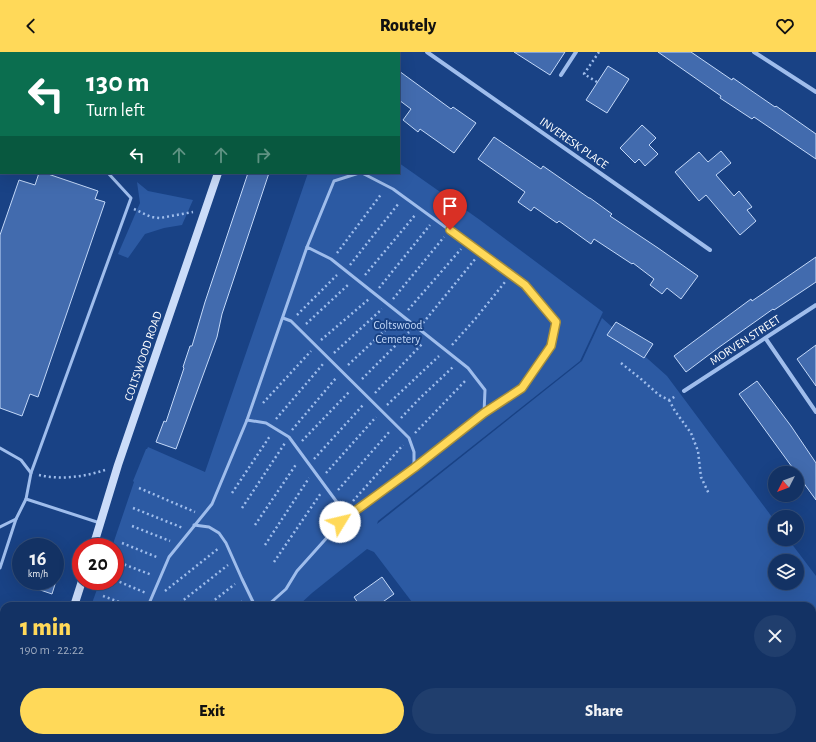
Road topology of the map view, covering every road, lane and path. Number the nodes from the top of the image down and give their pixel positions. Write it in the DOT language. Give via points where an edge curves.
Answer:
graph roads {
  1 [pos="427,52"];
  2 [pos="576,52"];
  3 [pos="599,52"];
  4 [pos="754,52"];
  5 [pos="561,75"];
  6 [pos="597,82"];
  7 [pos="816,92"];
  8 [pos="109,174"];
  9 [pos="218,174"];
  10 [pos="356,174"];
  11 [pos="364,174"];
  12 [pos="388,186"];
  13 [pos="404,196"];
  14 [pos="128,208"];
  15 [pos="206,209"];
  16 [pos="434,219"];
  17 [pos="450,230"];
  18 [pos="308,247"];
  19 [pos="710,250"];
  20 [pos="481,253"];
  21 [pos="331,259"];
  22 [pos="344,269"];
  23 [pos="511,275"];
  24 [pos="375,294"];
  25 [pos="387,304"];
  26 [pos="816,305"];
  27 [pos="283,318"];
  28 [pos="291,321"];
  29 [pos="415,326"];
  30 [pos="766,339"];
  31 [pos="316,345"];
  32 [pos="445,350"];
  33 [pos="328,358"];
  34 [pos="621,363"];
  35 [pos="356,385"];
  36 [pos="684,391"];
  37 [pos="668,400"];
  38 [pos="382,410"];
  39 [pos="816,412"];
  40 [pos="484,413"];
  41 [pos="247,420"];
  42 [pos="276,428"];
  43 [pos="296,447"];
  44 [pos="0,448"];
  45 [pos="302,455"];
  46 [pos="118,465"];
  47 [pos="414,468"];
  48 [pos="314,471"];
  49 [pos="31,473"];
  50 [pos="320,480"];
  51 [pos="325,487"];
  52 [pos="139,488"];
  53 [pos="232,493"];
  54 [pos="709,494"];
  55 [pos="26,499"];
  56 [pos="133,508"];
  57 [pos="202,515"];
  58 [pos="16,519"];
  59 [pos="340,522"];
  60 [pos="100,523"];
  61 [pos="194,525"];
  62 [pos="255,525"];
  63 [pos="132,526"];
  64 [pos="0,527"];
  65 [pos="190,530"];
  66 [pos="96,538"];
  67 [pos="226,543"];
  68 [pos="124,544"];
  69 [pos="265,544"];
  70 [pos="178,545"];
  71 [pos="167,561"];
  72 [pos="234,561"];
  73 [pos="274,562"];
  74 [pos="124,565"];
  75 [pos="0,568"];
  76 [pos="160,579"];
  77 [pos="242,579"];
  78 [pos="124,584"];
  79 [pos="79,590"];
  80 [pos="103,596"];
  81 [pos="152,596"];
  82 [pos="75,602"];
  83 [pos="119,602"];
  84 [pos="150,602"];
  85 [pos="181,602"];
  86 [pos="212,602"];
  87 [pos="253,602"];
  88 [pos="271,602"];
  1 -- 19 [label="street, INVERESK PLACE"];
  2 -- 5 [label="street"];
  3 -- 6 [label="path" via="584,74"];
  4 -- 7 [label="street"];
  8 -- 14 [label="lane" via="131,198"];
  9 -- 15 [label="main road, COLTSWOOD ROAD"];
  10 -- 18 [label="lane" via="334,181"];
  11 -- 12 [label="lane"];
  12 -- 13 [label="lane"];
  12 -- 21 [label="path"];
  13 -- 16 [label="lane"];
  13 -- 22 [label="path" via="351,264"];
  14 -- 15 [label="path" via="160,218"];
  14 -- 49 [label="lane"];
  15 -- 46 [label="main road, COLTSWOOD ROAD"];
  16 -- 17 [label="lane"];
  16 -- 24 [label="path"];
  17 -- 20 [label="lane"];
  17 -- 25 [label="path" via="394,299"];
  18 -- 21 [label="lane"];
  18 -- 27 [label="lane"];
  20 -- 23 [label="lane"];
  20 -- 29 [label="path" via="423,323"];
  21 -- 22 [label="lane"];
  22 -- 24 [label="lane"];
  22 -- 28 [label="path"];
  23 -- 32 [label="path" via="476,318"];
  23 -- 40 [label="lane" via="525,285 556,322 551,346 522,388"];
  24 -- 25 [label="lane"];
  24 -- 31 [label="path"];
  25 -- 29 [label="lane"];
  25 -- 33 [label="path"];
  26 -- 30 [label="street, MORVEN STREET"];
  27 -- 28 [label="lane"];
  27 -- 41 [label="lane"];
  28 -- 31 [label="lane"];
  29 -- 32 [label="lane"];
  29 -- 35 [label="path"];
  30 -- 36 [label="street, MORVEN STREET"];
  30 -- 39 [label="street"];
  31 -- 33 [label="lane"];
  31 -- 41 [label="path"];
  32 -- 38 [label="path"];
  32 -- 40 [label="lane" via="468,368 485,390"];
  33 -- 35 [label="lane"];
  33 -- 42 [label="path" via="276,418"];
  34 -- 37 [label="path"];
  35 -- 38 [label="lane"];
  35 -- 43 [label="path"];
  36 -- 37 [label="path"];
  37 -- 54 [label="path" via="691,433 698,451 701,477"];
  38 -- 47 [label="lane" via="409,438 414,452"];
  38 -- 50 [label="path"];
  40 -- 47 [label="lane"];
  41 -- 42 [label="lane" via="266,423"];
  41 -- 57 [label="lane" via="212,504"];
  42 -- 43 [label="lane" via="289,436"];
  42 -- 53 [label="path"];
  43 -- 45 [label="lane"];
  44 -- 49 [label="lane" via="21,460"];
  45 -- 48 [label="lane"];
  45 -- 62 [label="path"];
  46 -- 49 [label="path" via="92,474 62,478"];
  46 -- 60 [label="main road, COLTSWOOD ROAD"];
  47 -- 59 [label="lane"];
  48 -- 50 [label="lane"];
  48 -- 69 [label="path"];
  49 -- 55 [label="lane"];
  50 -- 51 [label="lane"];
  51 -- 59 [label="lane" via="339,505"];
  51 -- 73 [label="path"];
  52 -- 57 [label="path"];
  55 -- 58 [label="lane"];
  55 -- 60 [label="lane"];
  56 -- 65 [label="path"];
  57 -- 61 [label="lane"];
  58 -- 64 [label="lane"];
  58 -- 75 [label="lane"];
  59 -- 88 [label="lane" via="297,571 286,589"];
  60 -- 66 [label="main road, COLTSWOOD ROAD"];
  61 -- 65 [label="lane"];
  61 -- 67 [label="lane" via="209,527"];
  63 -- 70 [label="path"];
  65 -- 70 [label="lane"];
  67 -- 72 [label="lane"];
  67 -- 81 [label="path" via="167,590"];
  68 -- 71 [label="path"];
  70 -- 71 [label="lane"];
  71 -- 76 [label="lane"];
  72 -- 77 [label="lane"];
  72 -- 85 [label="path"];
  74 -- 76 [label="path"];
  76 -- 81 [label="lane"];
  77 -- 86 [label="path"];
  77 -- 87 [label="lane"];
  78 -- 81 [label="path"];
  79 -- 82 [label="main road"];
  80 -- 83 [label="path"];
  81 -- 84 [label="lane"];
}
